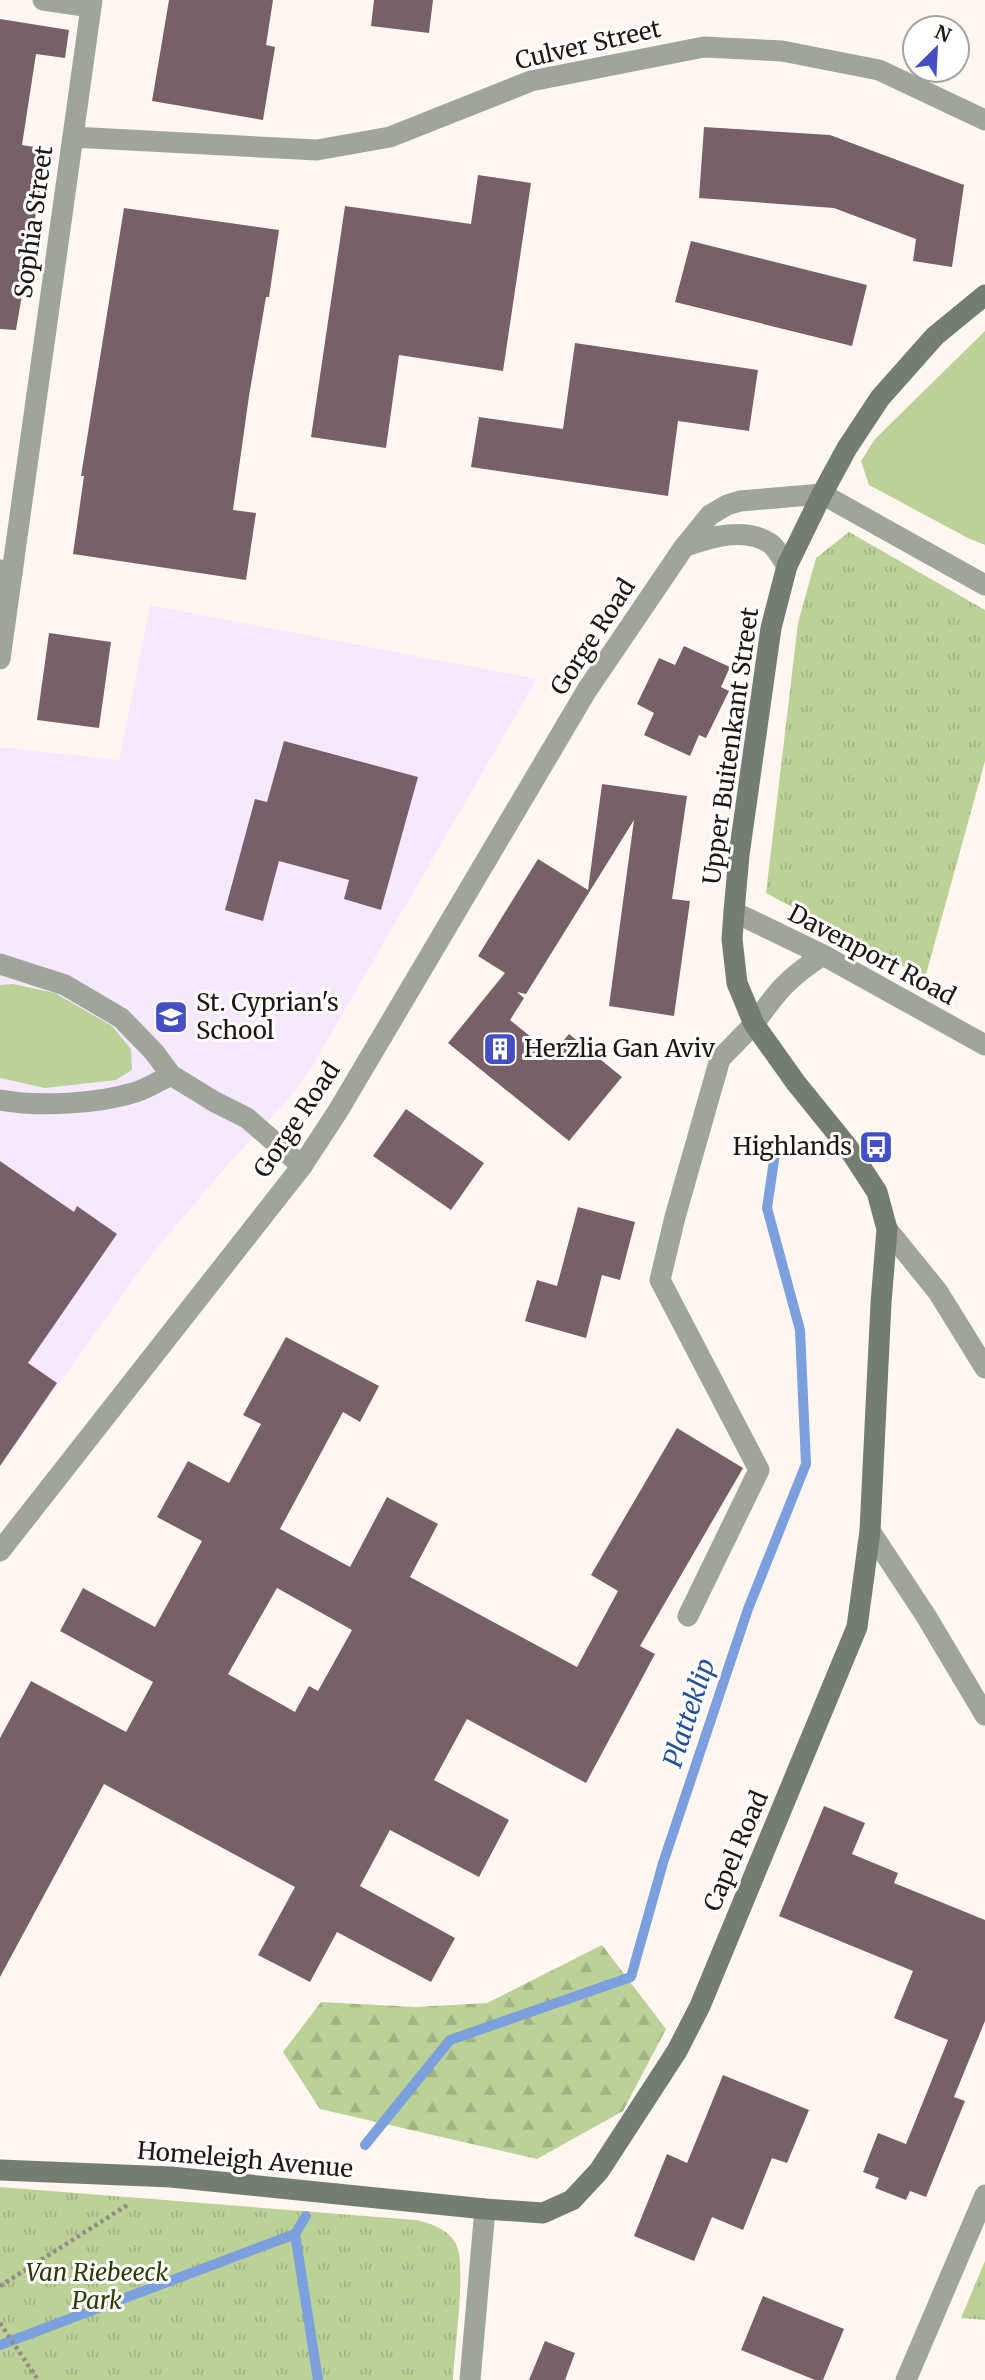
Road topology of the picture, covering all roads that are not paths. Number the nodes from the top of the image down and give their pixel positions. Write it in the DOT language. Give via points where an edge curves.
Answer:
graph roads {
  1 [pos="43,0"];
  2 [pos="91,3"];
  3 [pos="985,120"];
  4 [pos="73,137"];
  5 [pos="985,295"];
  6 [pos="822,494"];
  7 [pos="684,547"];
  8 [pos="787,566"];
  9 [pos="6,572"];
  10 [pos="985,584"];
  11 [pos="0,659"];
  12 [pos="734,912"];
  13 [pos="823,955"];
  14 [pos="0,964"];
  15 [pos="754,1024"];
  16 [pos="985,1045"];
  17 [pos="171,1075"];
  18 [pos="0,1100"];
  19 [pos="302,1166"];
  20 [pos="887,1229"];
  21 [pos="985,1368"];
  22 [pos="870,1531"];
  23 [pos="0,1551"];
  24 [pos="688,1616"];
  25 [pos="985,1716"];
  26 [pos="0,2170"];
  27 [pos="985,2194"];
  28 [pos="485,2209"];
  29 [pos="470,2380"];
  30 [pos="906,2380"];
  1 -- 2 [label="street"];
  2 -- 4 [label="street, Sophia Street"];
  3 -- 4 [label="street, Culver Street" via="879,70 782,51 704,47 531,81 390,137 317,150"];
  4 -- 9 [label="street, Sophia Street"];
  5 -- 6 [label="street, Upper Buitenkant Street" via="935,336 880,398"];
  6 -- 7 [label="street, Gorge Road" via="727,505 710,515"];
  6 -- 8 [label="street, Upper Buitenkant Street"];
  6 -- 10 [label="street"];
  7 -- 8 [label="street" via="723,536 750,536 769,543"];
  7 -- 19 [label="street, Gorge Road" via="587,690"];
  8 -- 12 [label="street, Upper Buitenkant Street" via="771,628"];
  9 -- 11 [label="street, Sophia Street"];
  12 -- 13 [label="street, Davenport Road"];
  12 -- 15 [label="street, Upper Buitenkant Street" via="737,983"];
  13 -- 15 [label="street" via="778,989"];
  13 -- 16 [label="street, Davenport Road"];
  14 -- 17 [label="street" via="65,985 121,1018"];
  15 -- 20 [label="street, Upper Buitenkant Street" via="877,1192"];
  15 -- 24 [label="street" via="720,1059 660,1280 758,1470"];
  17 -- 18 [label="street" via="108,1098 30,1105"];
  17 -- 19 [label="street" via="247,1118"];
  19 -- 23 [label="street, Gorge Road"];
  20 -- 21 [label="street" via="938,1292"];
  20 -- 22 [label="street, Capel Road"];
  22 -- 25 [label="street"];
  22 -- 28 [label="street, Capel Road" via="857,1627 700,2006 677,2051 599,2171 572,2200 543,2213"];
  26 -- 28 [label="street, Homeleigh Avenue" via="171,2177"];
  27 -- 30 [label="street"];
  28 -- 29 [label="street"];
}
